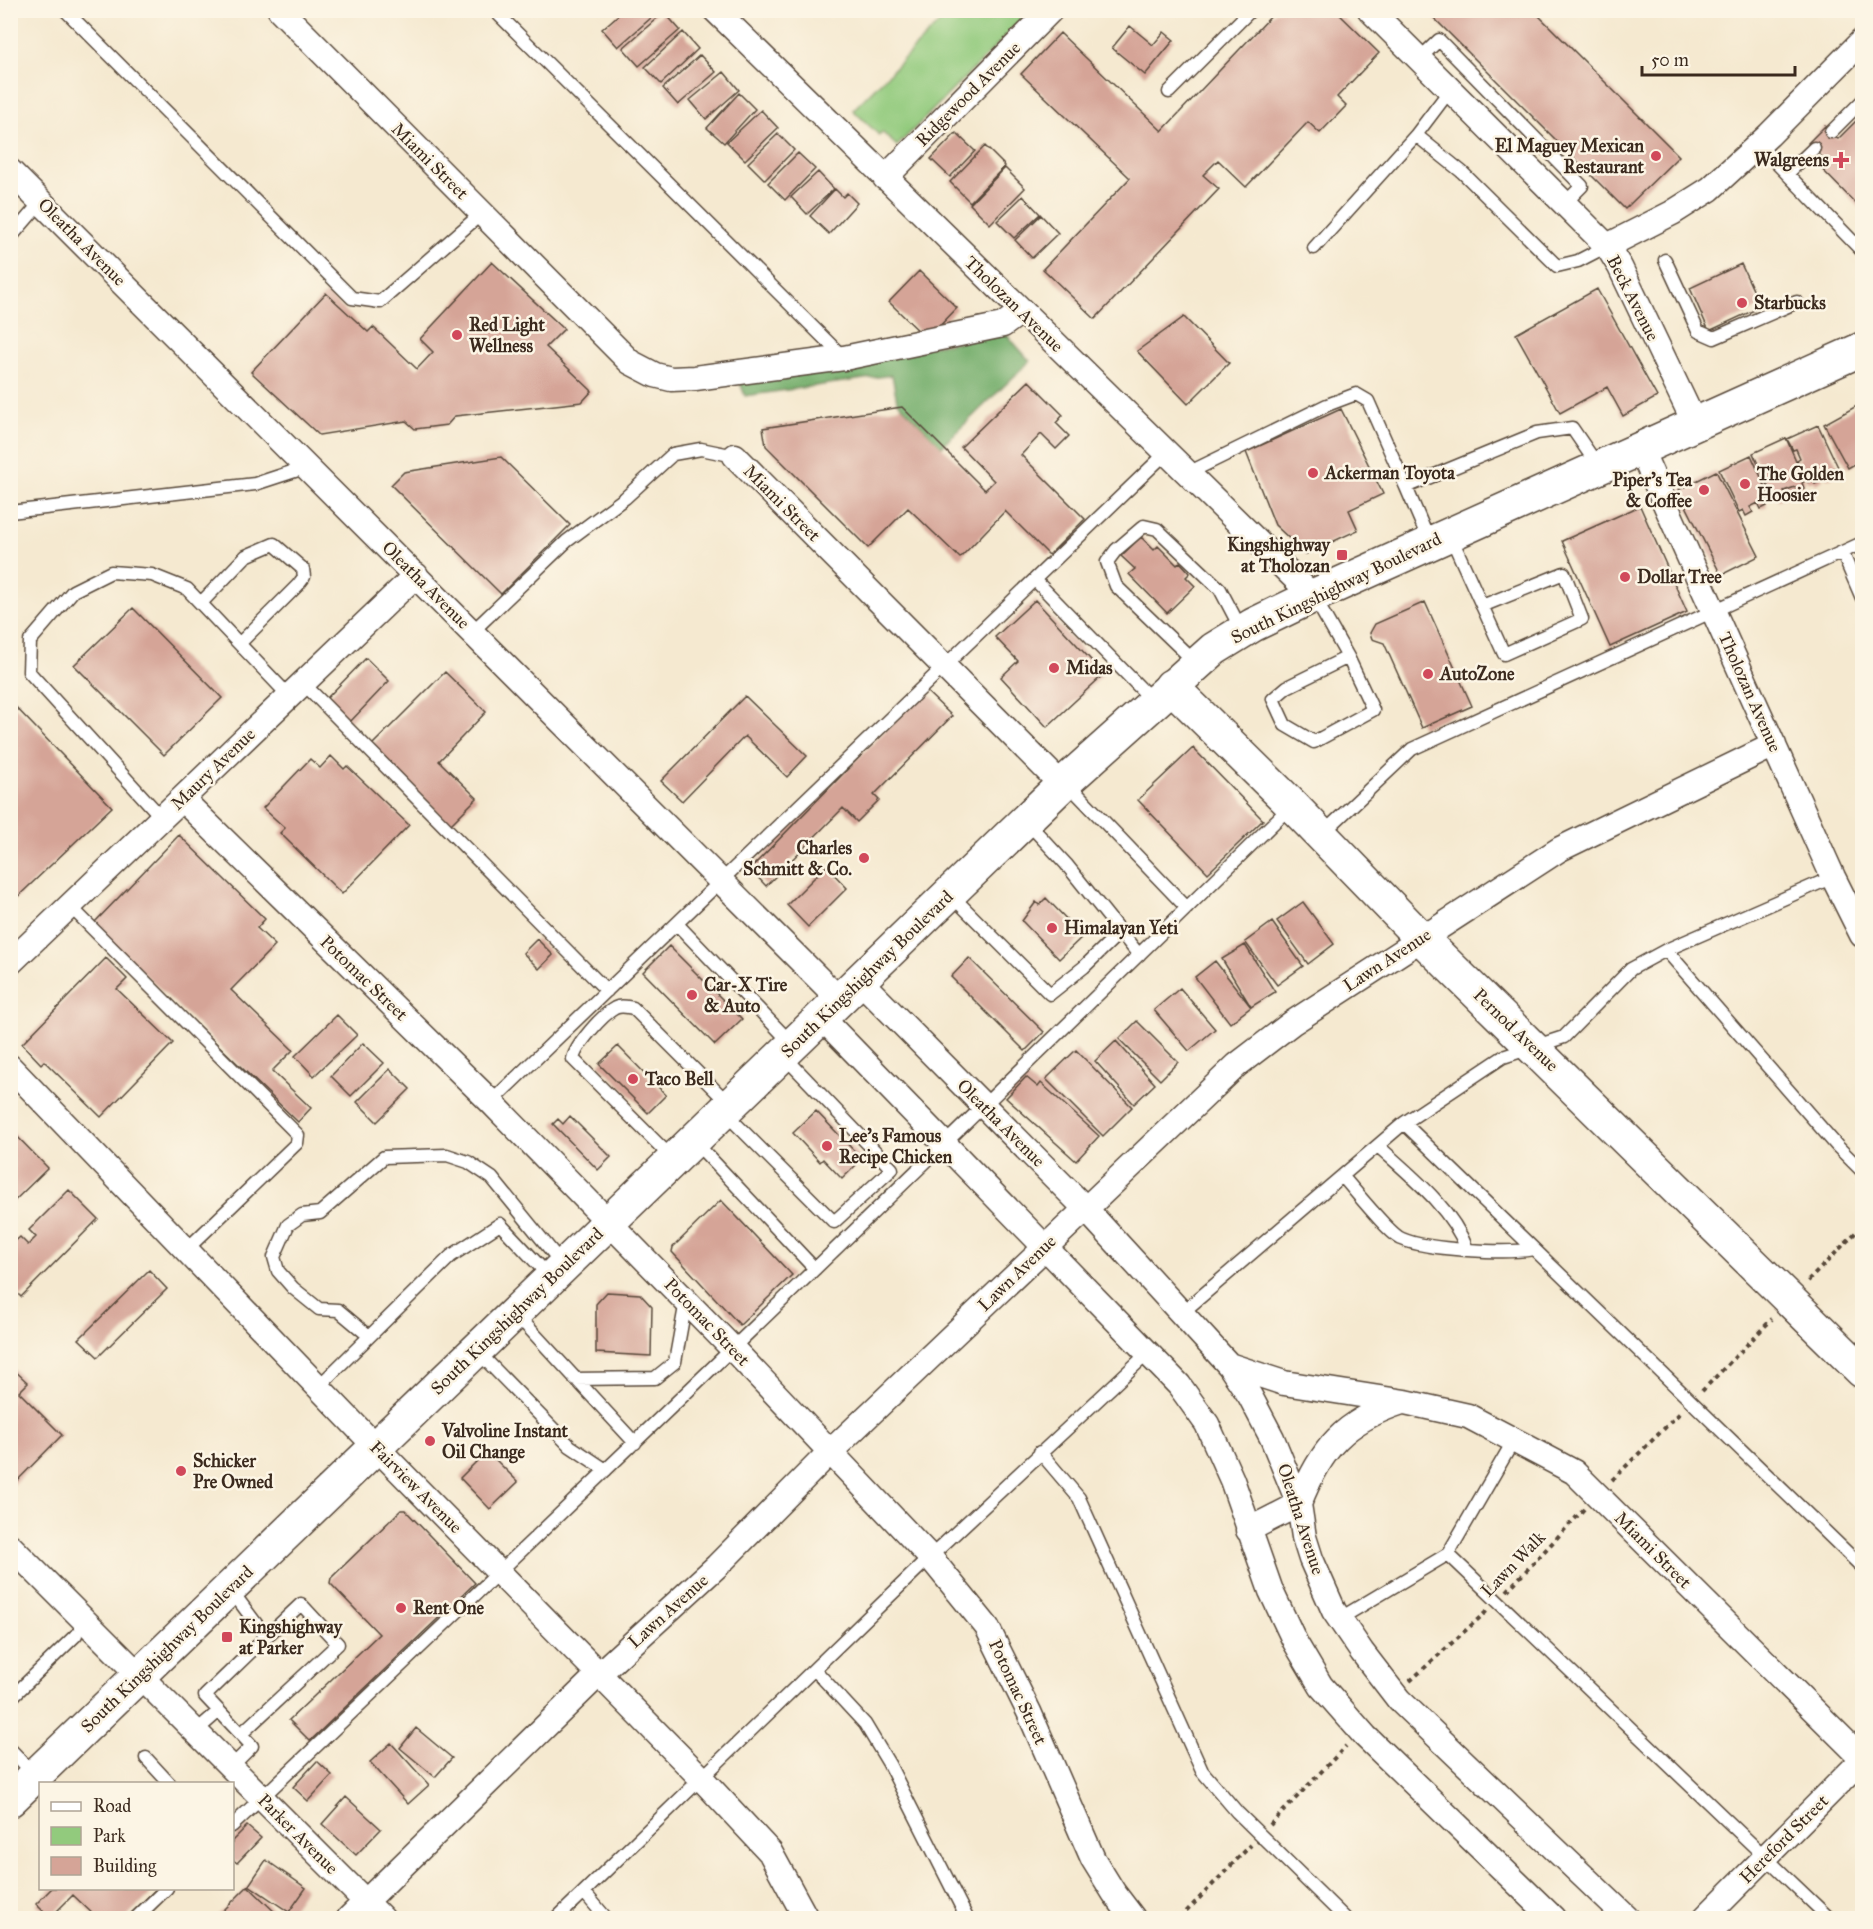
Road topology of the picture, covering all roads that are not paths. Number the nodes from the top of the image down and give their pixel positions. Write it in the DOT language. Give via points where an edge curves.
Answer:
graph roads {
  1 [pos="65,10"];
  2 [pos="280,10"];
  3 [pos="494,10"];
  4 [pos="715,10"];
  5 [pos="1051,10"];
  6 [pos="1251,10"];
  7 [pos="1370,10"];
  8 [pos="1863,41"];
  9 [pos="1419,58"];
  10 [pos="1450,90"];
  11 [pos="1169,92"];
  12 [pos="1863,101"];
  13 [pos="1831,132"];
  14 [pos="1416,135"];
  15 [pos="1759,145"];
  16 [pos="1814,148"];
  17 [pos="10,171"];
  18 [pos="1787,174"];
  19 [pos="885,178"];
  20 [pos="41,202"];
  21 [pos="1565,203"];
  22 [pos="482,213"];
  23 [pos="10,238"];
  24 [pos="1607,246"];
  25 [pos="1314,248"];
  26 [pos="1863,251"];
  27 [pos="1665,260"];
  28 [pos="1797,302"];
  29 [pos="1022,311"];
  30 [pos="1863,349"];
  31 [pos="844,358"];
  32 [pos="1695,424"];
  33 [pos="1640,448"];
  34 [pos="1166,453"];
  35 [pos="735,456"];
  36 [pos="1598,466"];
  37 [pos="307,467"];
  38 [pos="1188,473"];
  39 [pos="1406,487"];
  40 [pos="10,512"];
  41 [pos="1439,538"];
  42 [pos="1863,543"];
  43 [pos="1842,552"];
  44 [pos="416,575"];
  45 [pos="1035,580"];
  46 [pos="1313,596"];
  47 [pos="1863,598"];
  48 [pos="201,603"];
  49 [pos="1482,606"];
  50 [pos="1714,610"];
  51 [pos="473,631"];
  52 [pos="1242,631"];
  53 [pos="240,643"];
  54 [pos="1348,657"];
  55 [pos="1197,664"];
  56 [pos="946,666"];
  57 [pos="296,690"];
  58 [pos="1162,694"];
  59 [pos="1774,745"];
  60 [pos="1064,784"];
  61 [pos="182,799"];
  62 [pos="1292,805"];
  63 [pos="162,818"];
  64 [pos="1026,820"];
  65 [pos="1321,835"];
  66 [pos="1833,878"];
  67 [pos="722,881"];
  68 [pos="950,894"];
  69 [pos="70,906"];
  70 [pos="1187,908"];
  71 [pos="677,924"];
  72 [pos="1120,932"];
  73 [pos="1863,935"];
  74 [pos="1421,938"];
  75 [pos="1666,950"];
  76 [pos="1139,955"];
  77 [pos="10,963"];
  78 [pos="607,991"];
  79 [pos="841,1000"];
  80 [pos="1535,1048"];
  81 [pos="788,1051"];
  82 [pos="10,1067"];
  83 [pos="491,1102"];
  84 [pos="985,1107"];
  85 [pos="728,1109"];
  86 [pos="1404,1123"];
  87 [pos="944,1145"];
  88 [pos="1378,1146"];
  89 [pos="684,1150"];
  90 [pos="1863,1172"];
  91 [pos="1342,1176"];
  92 [pos="1084,1207"];
  93 [pos="609,1222"];
  94 [pos="1044,1247"];
  95 [pos="1467,1249"];
  96 [pos="186,1250"];
  97 [pos="1534,1250"];
  98 [pos="815,1269"];
  99 [pos="557,1272"];
  100 [pos="686,1301"];
  101 [pos="1183,1312"];
  102 [pos="515,1313"];
  103 [pos="369,1336"];
  104 [pos="732,1348"];
  105 [pos="476,1350"];
  106 [pos="1149,1352"];
  107 [pos="1229,1365"];
  108 [pos="1863,1371"];
  109 [pos="575,1379"];
  110 [pos="318,1387"];
  111 [pos="1405,1402"];
  112 [pos="1514,1440"];
  113 [pos="635,1443"];
  114 [pos="376,1446"];
  115 [pos="830,1452"];
  116 [pos="1040,1452"];
  117 [pos="606,1470"];
  118 [pos="1299,1504"];
  119 [pos="1248,1530"];
  120 [pos="10,1546"];
  121 [pos="1448,1554"];
  122 [pos="930,1557"];
  123 [pos="1863,1567"];
  124 [pos="501,1572"];
  125 [pos="230,1589"];
  126 [pos="1339,1619"];
  127 [pos="76,1635"];
  128 [pos="266,1637"];
  129 [pos="815,1670"];
  130 [pos="599,1674"];
  131 [pos="141,1675"];
  132 [pos="10,1699"];
  133 [pos="219,1712"];
  134 [pos="196,1731"];
  135 [pos="241,1734"];
  136 [pos="10,1749"];
  137 [pos="146,1758"];
  138 [pos="1863,1759"];
  139 [pos="231,1767"];
  140 [pos="35,1775"];
  141 [pos="701,1778"];
  142 [pos="169,1782"];
  143 [pos="262,1798"];
  144 [pos="10,1800"];
  145 [pos="234,1824"];
  146 [pos="1766,1857"];
  147 [pos="165,1890"];
  148 [pos="584,1892"];
  149 [pos="366,1913"];
  150 [pos="136,1918"];
  151 [pos="557,1918"];
  152 [pos="606,1918"];
  153 [pos="806,1918"];
  154 [pos="967,1918"];
  155 [pos="1133,1918"];
  156 [pos="1345,1918"];
  157 [pos="1553,1918"];
  158 [pos="1627,1918"];
  159 [pos="1705,1918"];
  160 [pos="1829,1918"];
  1 -- 22 [label="lane" via="352,298 380,302"];
  2 -- 22 [label="street, Miami Street"];
  3 -- 31 [label="lane"];
  4 -- 19 [label="street, Tholozan Avenue"];
  5 -- 19 [label="street, Ridgewood Avenue"];
  6 -- 11 [label="lane"];
  7 -- 9 [label="street, Beck Avenue"];
  8 -- 15 [label="street"];
  9 -- 10 [label="street, Beck Avenue"];
  9 -- 21 [label="lane" via="1439,40 1582,186"];
  10 -- 14 [label="lane"];
  10 -- 21 [label="street, Beck Avenue"];
  12 -- 13 [label="lane"];
  14 -- 24 [label="lane" via="1462,172 1557,266 1578,261"];
  14 -- 25 [label="lane"];
  15 -- 18 [label="lane"];
  15 -- 24 [label="street" via="1701,197"];
  16 -- 18 [label="lane"];
  17 -- 20 [label="street, Oleatha Avenue"];
  18 -- 26 [label="lane"];
  19 -- 29 [label="street, Tholozan Avenue"];
  20 -- 23 [label="lane"];
  20 -- 37 [label="street, Oleatha Avenue"];
  21 -- 24 [label="street, Beck Avenue"];
  22 -- 31 [label="street, Miami Street" via="630,362 655,375 695,378"];
  24 -- 32 [label="street, Beck Avenue"];
  27 -- 28 [label="lane" via="1698,331 1704,336 1714,338"];
  29 -- 31 [label="street, Miami Street" via="1003,325"];
  29 -- 34 [label="street, Tholozan Avenue"];
  30 -- 32 [label="main road, South Kingshighway Boulevard"];
  32 -- 33 [label="main road, South Kingshighway Boulevard"];
  33 -- 36 [label="main road, South Kingshighway Boulevard"];
  33 -- 50 [label="street, Tholozan Avenue"];
  34 -- 38 [label="street, Tholozan Avenue"];
  34 -- 45 [label="lane"];
  35 -- 51 [label="lane, Miami Street" via="701,449 673,454 625,498 567,541"];
  35 -- 56 [label="street, Miami Street"];
  36 -- 39 [label="lane" via="1572,428 1538,433"];
  36 -- 41 [label="main road, South Kingshighway Boulevard"];
  37 -- 40 [label="lane" via="255,484"];
  37 -- 44 [label="street, Oleatha Avenue"];
  38 -- 39 [label="lane" via="1356,394 1368,401"];
  38 -- 46 [label="street, Tholozan Avenue"];
  39 -- 41 [label="lane"];
  41 -- 46 [label="main road, South Kingshighway Boulevard"];
  41 -- 49 [label="lane"];
  42 -- 43 [label="lane"];
  43 -- 47 [label="lane"];
  43 -- 50 [label="lane"];
  44 -- 51 [label="street, Oleatha Avenue"];
  44 -- 57 [label="street, Maury Avenue"];
  45 -- 56 [label="lane"];
  45 -- 58 [label="lane"];
  46 -- 52 [label="main road, South Kingshighway Boulevard"];
  46 -- 54 [label="lane"];
  48 -- 53 [label="lane"];
  48 -- 53 [label="lane" via="246,556 274,544 303,569 304,577 298,585"];
  48 -- 63 [label="lane" via="187,589 152,575 111,572 73,591 30,641 29,672"];
  49 -- 49 [label="lane" via="1504,654 1582,619 1564,573"];
  50 -- 59 [label="street, Tholozan Avenue"];
  50 -- 65 [label="lane" via="1412,749"];
  51 -- 67 [label="street, Oleatha Avenue"];
  52 -- 55 [label="main road, South Kingshighway Boulevard"];
  52 -- 55 [label="lane" via="1220,589 1157,529 1143,526 1107,562 1116,586"];
  53 -- 57 [label="lane"];
  54 -- 54 [label="lane" via="1373,710 1314,742 1286,725 1273,699 1287,687"];
  55 -- 58 [label="main road, South Kingshighway Boulevard"];
  56 -- 60 [label="street, Miami Street"];
  56 -- 67 [label="lane"];
  57 -- 61 [label="street, Maury Avenue"];
  57 -- 78 [label="lane"];
  58 -- 60 [label="main road, South Kingshighway Boulevard"];
  58 -- 62 [label="main road, Pernod Avenue"];
  59 -- 66 [label="street, Tholozan Avenue"];
  59 -- 74 [label="street, Lawn Avenue" via="1560,849"];
  60 -- 64 [label="main road, South Kingshighway Boulevard"];
  60 -- 70 [label="lane"];
  61 -- 63 [label="street, Maury Avenue"];
  61 -- 83 [label="street, Potomac Street"];
  62 -- 65 [label="main road, Pernod Avenue"];
  62 -- 70 [label="lane"];
  63 -- 69 [label="street, Maury Avenue"];
  64 -- 68 [label="main road, South Kingshighway Boulevard"];
  64 -- 72 [label="lane"];
  65 -- 74 [label="main road, Pernod Avenue"];
  66 -- 73 [label="street, Tholozan Avenue"];
  66 -- 75 [label="lane"];
  67 -- 71 [label="lane"];
  67 -- 79 [label="street, Oleatha Avenue"];
  68 -- 72 [label="lane" via="1050,994"];
  68 -- 79 [label="main road, South Kingshighway Boulevard"];
  69 -- 77 [label="street, Maury Avenue"];
  69 -- 96 [label="lane" via="298,1135 297,1143"];
  70 -- 76 [label="lane"];
  71 -- 78 [label="lane"];
  71 -- 81 [label="lane"];
  72 -- 76 [label="lane"];
  74 -- 80 [label="main road, Pernod Avenue"];
  74 -- 92 [label="street, Lawn Avenue" via="1292,1023 1237,1065"];
  75 -- 80 [label="lane" via="1631,969 1564,1036"];
  75 -- 90 [label="lane"];
  76 -- 84 [label="lane"];
  78 -- 83 [label="lane"];
  79 -- 81 [label="main road, South Kingshighway Boulevard"];
  79 -- 84 [label="street, Oleatha Avenue"];
  79 -- 87 [label="street, Oleatha Avenue"];
  80 -- 86 [label="lane" via="1503,1057"];
  80 -- 108 [label="main road, Pernod Avenue"];
  81 -- 85 [label="main road, South Kingshighway Boulevard"];
  81 -- 85 [label="lane" via="842,1117 892,1169 834,1222"];
  82 -- 96 [label="street, Fairview Avenue"];
  83 -- 93 [label="street, Potomac Street"];
  84 -- 87 [label="lane"];
  84 -- 92 [label="street, Oleatha Avenue"];
  85 -- 89 [label="main road, South Kingshighway Boulevard"];
  85 -- 89 [label="lane" via="633,1008 616,1007 609,1012 580,1043 573,1059"];
  86 -- 88 [label="lane"];
  86 -- 97 [label="lane"];
  87 -- 94 [label="street, Oleatha Avenue"];
  87 -- 98 [label="lane"];
  88 -- 91 [label="lane"];
  88 -- 95 [label="lane" via="1430,1195 1462,1235"];
  89 -- 93 [label="main road, South Kingshighway Boulevard"];
  89 -- 98 [label="lane"];
  91 -- 95 [label="lane" via="1401,1239"];
  91 -- 101 [label="lane"];
  92 -- 94 [label="street, Lawn Avenue"];
  92 -- 101 [label="street, Oleatha Avenue"];
  93 -- 99 [label="main road, South Kingshighway Boulevard"];
  93 -- 100 [label="street, Potomac Street"];
  94 -- 106 [label="street, Oleatha Avenue"];
  94 -- 115 [label="street, Lawn Avenue"];
  95 -- 97 [label="lane" via="1516,1253"];
  96 -- 110 [label="street, Fairview Avenue"];
  97 -- 123 [label="lane"];
  98 -- 104 [label="lane"];
  99 -- 102 [label="main road, South Kingshighway Boulevard"];
  99 -- 103 [label="lane" via="500,1224 451,1256"];
  99 -- 103 [label="lane" via="492,1178 468,1162 447,1155 384,1157 320,1213 302,1215 288,1225 274,1257 278,1271 293,1288 319,1309 338,1310"];
  100 -- 104 [label="street, Potomac Street"];
  100 -- 109 [label="lane" via="675,1362 654,1378"];
  101 -- 107 [label="street, Oleatha Avenue"];
  102 -- 105 [label="main road, South Kingshighway Boulevard"];
  102 -- 109 [label="lane"];
  103 -- 110 [label="lane"];
  104 -- 113 [label="lane"];
  104 -- 115 [label="street, Potomac Street"];
  105 -- 114 [label="main road, South Kingshighway Boulevard"];
  105 -- 117 [label="lane" via="570,1446"];
  106 -- 116 [label="lane"];
  106 -- 119 [label="street, Oleatha Avenue" via="1207,1425 1232,1480"];
  107 -- 111 [label="street, Miami Street" via="1284,1383"];
  107 -- 118 [label="street, Oleatha Avenue" via="1272,1438"];
  109 -- 113 [label="lane"];
  110 -- 114 [label="street, Fairview Avenue"];
  111 -- 112 [label="street, Miami Street" via="1468,1416"];
  111 -- 118 [label="street, Miami Street" via="1377,1410 1331,1444 1312,1471"];
  112 -- 121 [label="lane"];
  112 -- 138 [label="street, Miami Street" via="1574,1472"];
  113 -- 117 [label="lane"];
  114 -- 124 [label="street, Fairview Avenue"];
  114 -- 125 [label="main road, South Kingshighway Boulevard"];
  115 -- 122 [label="street, Potomac Street"];
  115 -- 130 [label="street, Lawn Avenue" via="717,1566"];
  116 -- 122 [label="lane"];
  116 -- 156 [label="lane" via="1079,1498 1202,1771 1260,1836"];
  117 -- 124 [label="lane"];
  118 -- 119 [label="street"];
  118 -- 126 [label="street, Oleatha Avenue" via="1311,1559"];
  119 -- 157 [label="street, Oleatha Avenue" via="1271,1591 1321,1686 1360,1731"];
  120 -- 131 [label="street, Parker Avenue"];
  121 -- 126 [label="lane"];
  121 -- 146 [label="lane"];
  122 -- 129 [label="lane"];
  122 -- 155 [label="street, Potomac Street" via="987,1627 1093,1859"];
  124 -- 130 [label="street, Fairview Avenue"];
  124 -- 143 [label="lane"];
  125 -- 128 [label="lane"];
  125 -- 131 [label="main road, South Kingshighway Boulevard"];
  126 -- 158 [label="street, Oleatha Avenue" via="1395,1695"];
  127 -- 132 [label="lane"];
  128 -- 133 [label="lane" via="206,1696"];
  128 -- 135 [label="lane" via="301,1604 338,1644"];
  129 -- 141 [label="lane"];
  129 -- 154 [label="lane" via="865,1724"];
  130 -- 141 [label="street, Fairview Avenue"];
  130 -- 149 [label="street, Lawn Avenue"];
  131 -- 134 [label="street, Parker Avenue"];
  131 -- 140 [label="main road, South Kingshighway Boulevard"];
  133 -- 134 [label="lane"];
  133 -- 135 [label="lane"];
  134 -- 139 [label="street, Parker Avenue"];
  135 -- 139 [label="lane" via="252,1746"];
  136 -- 140 [label="lane"];
  137 -- 142 [label="lane"];
  138 -- 146 [label="street, Hereford Street"];
  139 -- 143 [label="street, Parker Avenue"];
  140 -- 144 [label="main road, South Kingshighway Boulevard"];
  141 -- 148 [label="lane"];
  141 -- 153 [label="street, Fairview Avenue" via="770,1852"];
  143 -- 145 [label="lane"];
  143 -- 149 [label="street, Parker Avenue"];
  146 -- 159 [label="street, Hereford Street"];
  146 -- 160 [label="lane"];
  147 -- 150 [label="lane"];
  148 -- 151 [label="lane"];
  148 -- 152 [label="lane"];
}
